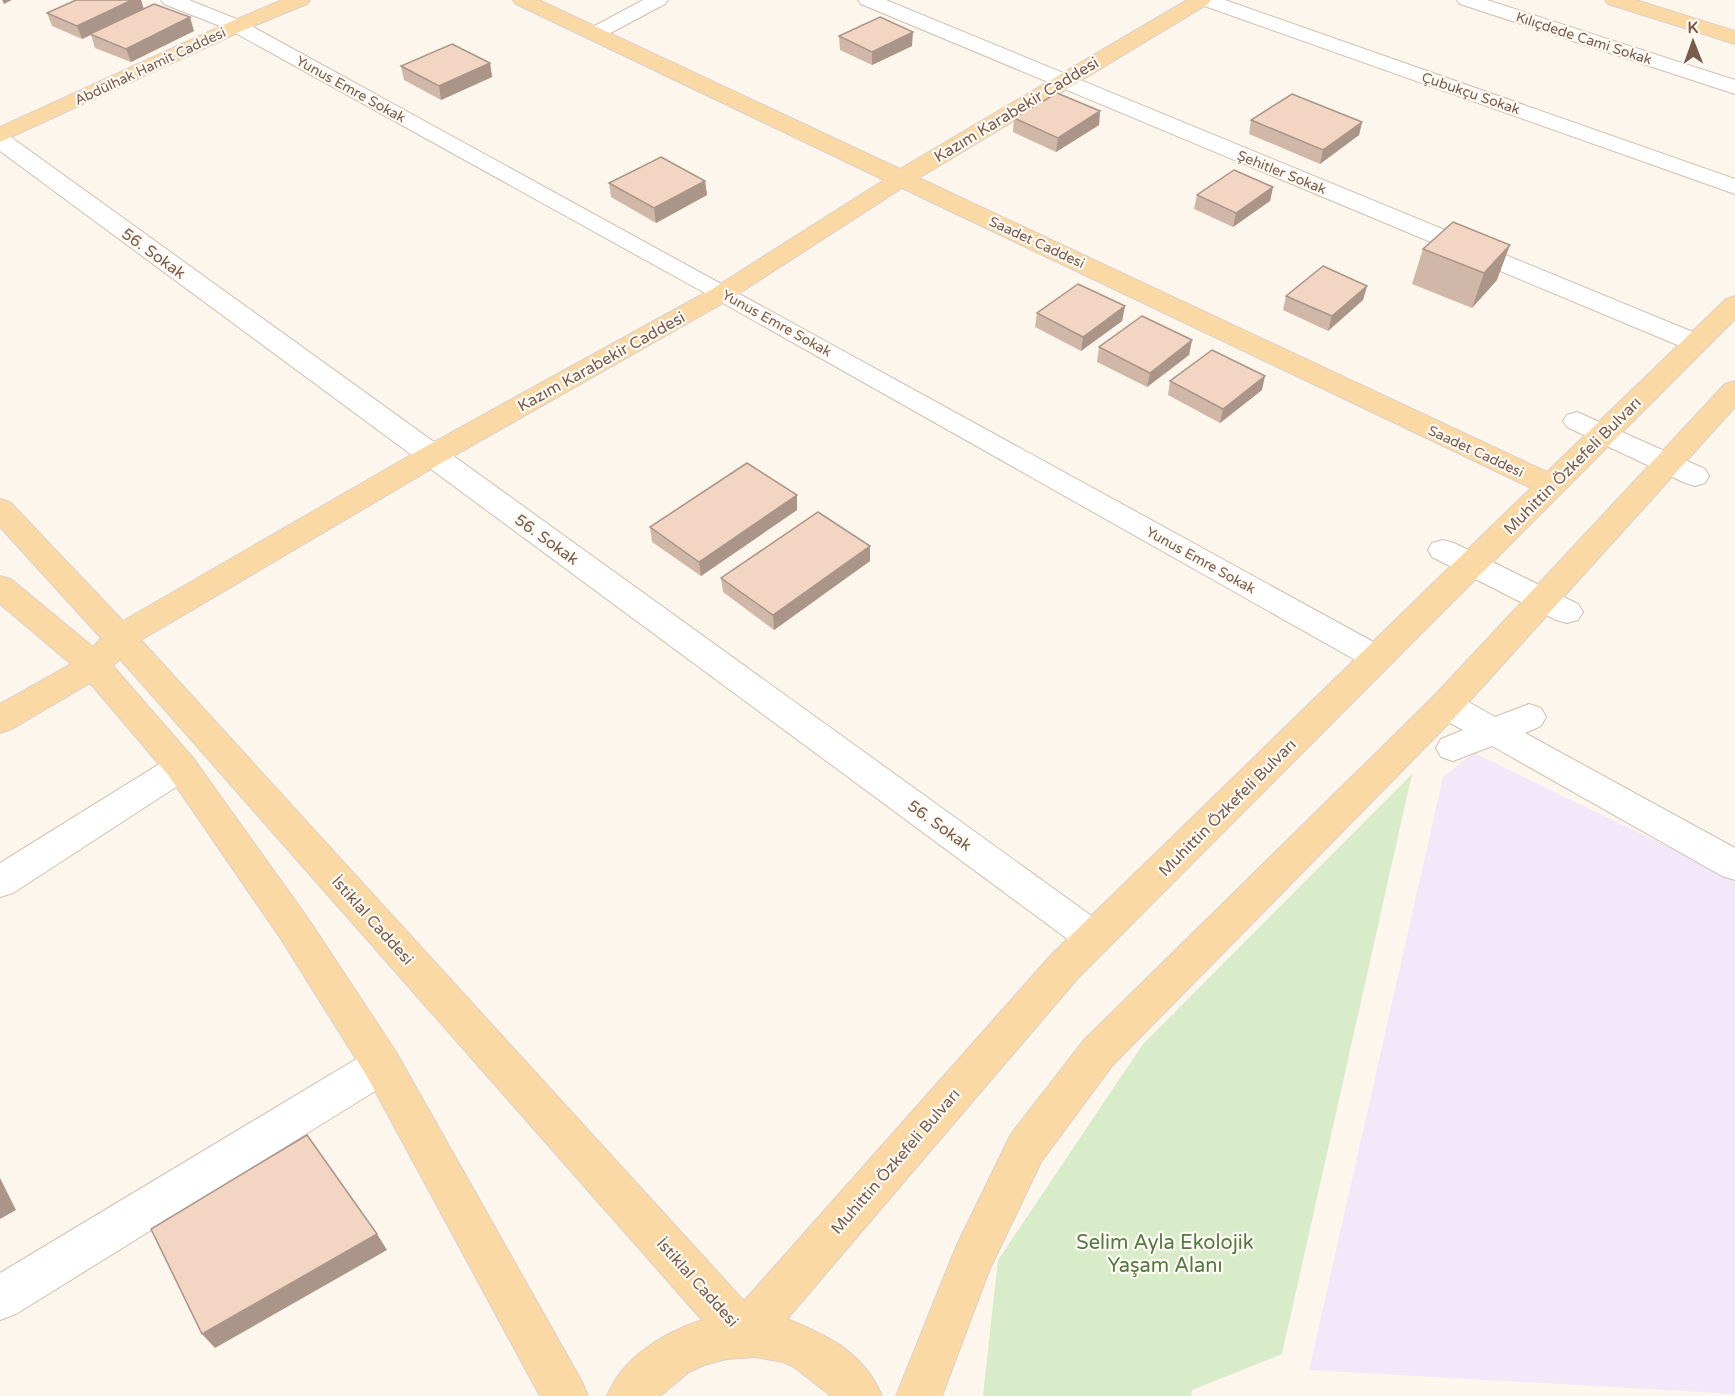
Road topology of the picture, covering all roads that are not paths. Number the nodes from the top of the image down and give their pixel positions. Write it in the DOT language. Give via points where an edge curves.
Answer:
graph roads {
  1 [pos="171,0"];
  2 [pos="300,0"];
  3 [pos="523,0"];
  4 [pos="658,0"];
  5 [pos="868,0"];
  6 [pos="1201,0"];
  7 [pos="1206,0"];
  8 [pos="1467,0"];
  9 [pos="1615,0"];
  10 [pos="237,26"];
  11 [pos="594,34"];
  12 [pos="1735,38"];
  13 [pos="1062,81"];
  14 [pos="1735,87"];
  15 [pos="0,135"];
  16 [pos="0,140"];
  17 [pos="902,178"];
  18 [pos="1735,187"];
  19 [pos="723,293"];
  20 [pos="1735,304"];
  21 [pos="1696,343"];
  22 [pos="1730,402"];
  23 [pos="1591,427"];
  24 [pos="433,455"];
  25 [pos="1681,469"];
  26 [pos="1551,486"];
  27 [pos="0,509"];
  28 [pos="1457,557"];
  29 [pos="0,587"];
  30 [pos="1555,606"];
  31 [pos="120,639"];
  32 [pos="1377,658"];
  33 [pos="94,666"];
  34 [pos="1446,705"];
  35 [pos="1529,717"];
  36 [pos="0,720"];
  37 [pos="1494,731"];
  38 [pos="1453,748"];
  39 [pos="181,767"];
  40 [pos="1735,865"];
  41 [pos="0,882"];
  42 [pos="1094,938"];
  43 [pos="382,1065"];
  44 [pos="0,1298"];
  45 [pos="744,1334"];
  46 [pos="565,1396"];
  47 [pos="630,1396"];
  48 [pos="859,1396"];
  49 [pos="919,1396"];
  1 -- 10 [label="street, Yunus Emre Sokak"];
  2 -- 10 [label="main road, Abdülhak Hamit Caddesi"];
  3 -- 11 [label="main road, Saadet Caddesi"];
  4 -- 11 [label="street"];
  5 -- 13 [label="street, Şehitler Sokak"];
  6 -- 13 [label="main road, Kazım Karabekir Caddesi"];
  7 -- 18 [label="street, Çubukçu Sokak"];
  8 -- 14 [label="street, Kılıçdede Cami Sokak"];
  9 -- 12 [label="main road"];
  10 -- 15 [label="main road, Abdülhak Hamit Caddesi"];
  10 -- 19 [label="street, Yunus Emre Sokak"];
  11 -- 17 [label="main road, Saadet Caddesi"];
  13 -- 17 [label="main road, Kazım Karabekir Caddesi"];
  13 -- 21 [label="street, Şehitler Sokak"];
  16 -- 24 [label="street, 56. Sokak"];
  17 -- 19 [label="main road, Kazım Karabekir Caddesi"];
  17 -- 26 [label="main road, Saadet Caddesi"];
  19 -- 24 [label="main road, Kazım Karabekir Caddesi"];
  19 -- 32 [label="street, Yunus Emre Sokak"];
  20 -- 21 [label="main road, Muhittin Özkefeli Bulvarı"];
  21 -- 23 [label="main road, Muhittin Özkefeli Bulvarı"];
  22 -- 25 [label="main road"];
  23 -- 25 [label="street"];
  23 -- 26 [label="main road, Muhittin Özkefeli Bulvarı"];
  24 -- 31 [label="main road, Kazım Karabekir Caddesi"];
  24 -- 42 [label="street, 56. Sokak"];
  25 -- 30 [label="main road"];
  26 -- 28 [label="main road, Muhittin Özkefeli Bulvarı"];
  27 -- 31 [label="main road, İstiklal Caddesi"];
  28 -- 30 [label="street"];
  28 -- 32 [label="main road, Muhittin Özkefeli Bulvarı"];
  29 -- 33 [label="main road"];
  30 -- 34 [label="main road"];
  31 -- 33 [label="main road, Kazım Karabekir Caddesi"];
  31 -- 45 [label="main road, İstiklal Caddesi"];
  32 -- 42 [label="main road, Muhittin Özkefeli Bulvarı"];
  33 -- 36 [label="main road, Kazım Karabekir Caddesi"];
  33 -- 39 [label="main road"];
  34 -- 37 [label="street"];
  34 -- 49 [label="main road" via="1098,1053 1026,1148 971,1262"];
  35 -- 37 [label="street"];
  37 -- 38 [label="street"];
  37 -- 40 [label="street"];
  39 -- 41 [label="street"];
  39 -- 43 [label="main road" via="294,928"];
  42 -- 45 [label="main road, Muhittin Özkefeli Bulvarı"];
  43 -- 44 [label="street"];
  43 -- 46 [label="main road"];
  45 -- 47 [label="main road" via="706,1340 670,1357 639,1383"];
  45 -- 48 [label="main road" via="786,1339 822,1357"];
}
